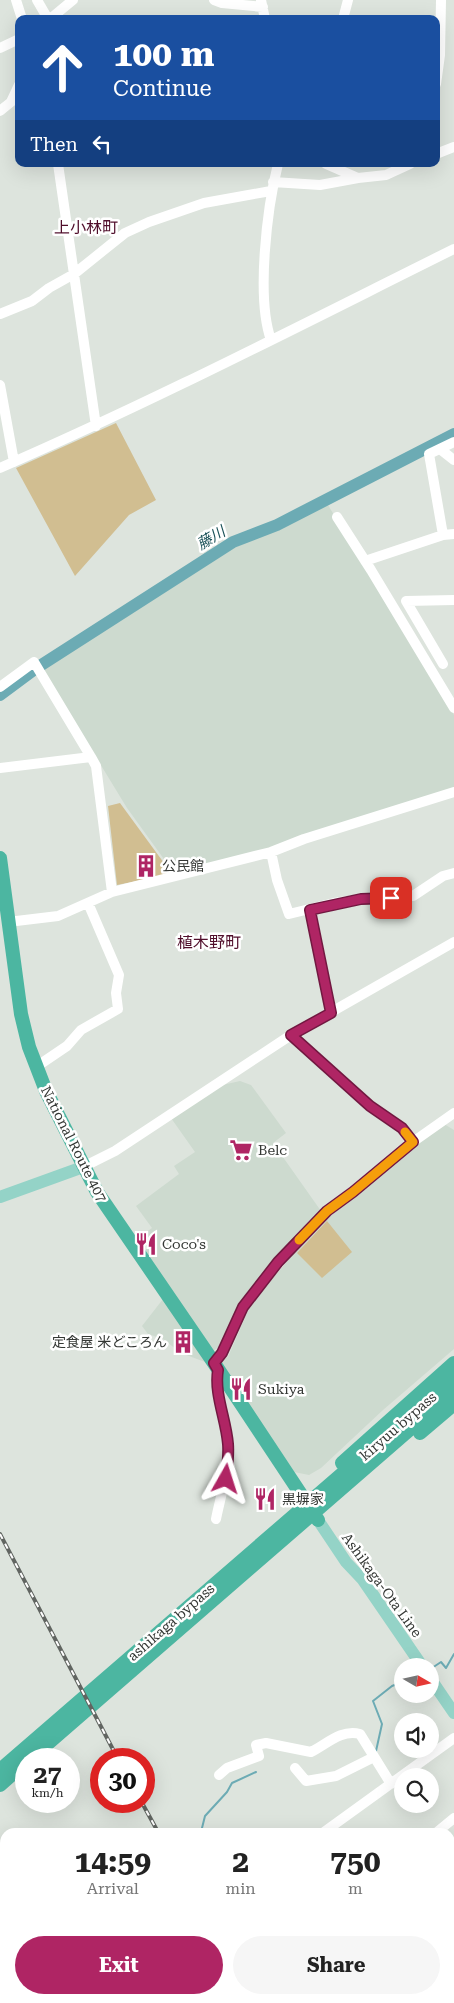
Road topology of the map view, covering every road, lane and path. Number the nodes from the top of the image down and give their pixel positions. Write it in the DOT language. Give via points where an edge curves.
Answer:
graph roads {
  1 [pos="16,0"];
  2 [pos="37,0"];
  3 [pos="74,0"];
  4 [pos="214,0"];
  5 [pos="348,0"];
  6 [pos="441,0"];
  7 [pos="262,4"];
  8 [pos="21,15"];
  9 [pos="46,15"];
  10 [pos="54,15"];
  11 [pos="344,15"];
  12 [pos="15,41"];
  13 [pos="0,48"];
  14 [pos="440,55"];
  15 [pos="15,94"];
  16 [pos="0,111"];
  17 [pos="454,147"];
  18 [pos="440,152"];
  19 [pos="58,167"];
  20 [pos="277,167"];
  21 [pos="333,167"];
  22 [pos="404,167"];
  23 [pos="358,178"];
  24 [pos="272,187"];
  25 [pos="454,249"];
  26 [pos="74,274"];
  27 [pos="0,314"];
  28 [pos="271,340"];
  29 [pos="0,385"];
  30 [pos="96,426"];
  31 [pos="454,442"];
  32 [pos="440,449"];
  33 [pos="454,460"];
  34 [pos="14,462"];
  35 [pos="0,468"];
  36 [pos="337,517"];
  37 [pos="454,534"];
  38 [pos="443,535"];
  39 [pos="365,561"];
  40 [pos="454,600"];
  41 [pos="449,664"];
  42 [pos="428,665"];
  43 [pos="0,687"];
  44 [pos="454,708"];
  45 [pos="91,756"];
  46 [pos="0,768"];
  47 [pos="454,792"];
  48 [pos="270,852"];
  49 [pos="0,858"];
  50 [pos="454,873"];
  51 [pos="112,892"];
  52 [pos="88,903"];
  53 [pos="310,910"];
  54 [pos="8,922"];
  55 [pos="454,942"];
  56 [pos="331,1013"];
  57 [pos="291,1035"];
  58 [pos="36,1067"];
  59 [pos="454,1112"];
  60 [pos="413,1142"];
  61 [pos="83,1167"];
  62 [pos="0,1197"];
  63 [pos="454,1363"];
  64 [pos="216,1366"];
  65 [pos="454,1377"];
  66 [pos="454,1391"];
  67 [pos="454,1404"];
  68 [pos="346,1479"];
  69 [pos="303,1498"];
  70 [pos="216,1518"];
  71 [pos="318,1520"];
  72 [pos="417,1658"];
  73 [pos="439,1691"];
  74 [pos="454,1713"];
  75 [pos="454,1738"];
  76 [pos="31,1742"];
  77 [pos="43,1748"];
  78 [pos="48,1748"];
  79 [pos="374,1757"];
  80 [pos="294,1768"];
  81 [pos="0,1770"];
  82 [pos="15,1772"];
  83 [pos="219,1776"];
  84 [pos="391,1784"];
  85 [pos="0,1785"];
  86 [pos="454,1818"];
  87 [pos="330,1828"];
  88 [pos="442,1828"];
  1 -- 8 [label="street"];
  2 -- 9 [label="street"];
  3 -- 10 [label="street"];
  4 -- 7 [label="street"];
  5 -- 11 [label="street"];
  6 -- 14 [label="street"];
  12 -- 13 [label="street"];
  15 -- 16 [label="street"];
  17 -- 18 [label="street"];
  19 -- 26 [label="street"];
  20 -- 24 [label="street"];
  21 -- 23 [label="street"];
  22 -- 23 [label="street" via="386,176"];
  23 -- 24 [label="street" via="320,185"];
  24 -- 26 [label="street" via="204,203 149,222 125,233"];
  24 -- 28 [label="street" via="264,290 266,324"];
  25 -- 28 [label="street"];
  26 -- 27 [label="street" via="32,301"];
  26 -- 30 [label="street"];
  28 -- 30 [label="street"];
  29 -- 34 [label="street"];
  30 -- 34 [label="street"];
  31 -- 32 [label="street"];
  32 -- 33 [label="street"];
  32 -- 38 [label="street" via="429,454"];
  34 -- 35 [label="street"];
  36 -- 39 [label="street"];
  37 -- 38 [label="street"];
  38 -- 39 [label="street"];
  39 -- 42 [label="street"];
  40 -- 41 [label="street" via="406,601"];
  41 -- 42 [label="street"];
  42 -- 44 [label="street"];
  43 -- 45 [label="street" via="34,662"];
  45 -- 46 [label="street"];
  45 -- 51 [label="street" via="96,766"];
  47 -- 48 [label="street" via="304,838"];
  48 -- 51 [label="street"];
  48 -- 53 [label="street" via="289,914"];
  49 -- 54 [label="highway, National Route 407"];
  50 -- 53 [label="street" via="413,896 361,899"];
  51 -- 52 [label="street"];
  52 -- 54 [label="street" via="58,916"];
  52 -- 58 [label="street" via="119,975 118,1009 81,1030 67,1046"];
  53 -- 56 [label="street"];
  54 -- 58 [label="highway, National Route 407" via="21,1014"];
  55 -- 56 [label="street"];
  56 -- 57 [label="street"];
  57 -- 60 [label="street" via="370,1106 402,1128"];
  57 -- 61 [label="street" via="115,1151"];
  58 -- 61 [label="highway, National Route 407"];
  59 -- 60 [label="street"];
  60 -- 64 [label="street" via="327,1211 284,1256 243,1307"];
  61 -- 62 [label="main road"];
  61 -- 64 [label="highway, National Route 407"];
  63 -- 69 [label="highway"];
  64 -- 69 [label="highway, National Route 407"];
  64 -- 70 [label="street" via="228,1443"];
  65 -- 68 [label="highway, kiryuu bypass"];
  66 -- 68 [label="highway, kiryuu bypass"];
  67 -- 71 [label="highway"];
  68 -- 76 [label="highway, ashikaga bypass"];
  68 -- 77 [label="highway, ashikaga bypass"];
  69 -- 71 [label="highway, National Route 407"];
  69 -- 76 [label="highway" via="46,1720"];
  71 -- 72 [label="main road, Ashikaga-Ota Line"];
  71 -- 78 [label="highway" via="175,1645"];
  73 -- 74 [label="main road"];
  75 -- 84 [label="street"];
  76 -- 81 [label="highway, ashikaga bypass"];
  79 -- 80 [label="street" via="336,1776 306,1781"];
  79 -- 83 [label="street" via="360,1734 352,1732 340,1734 310,1752 266,1743 256,1745 259,1756 227,1768"];
  79 -- 84 [label="street"];
  82 -- 85 [label="highway, ashikaga bypass"];
  84 -- 87 [label="street"];
  86 -- 88 [label="street"];
}
